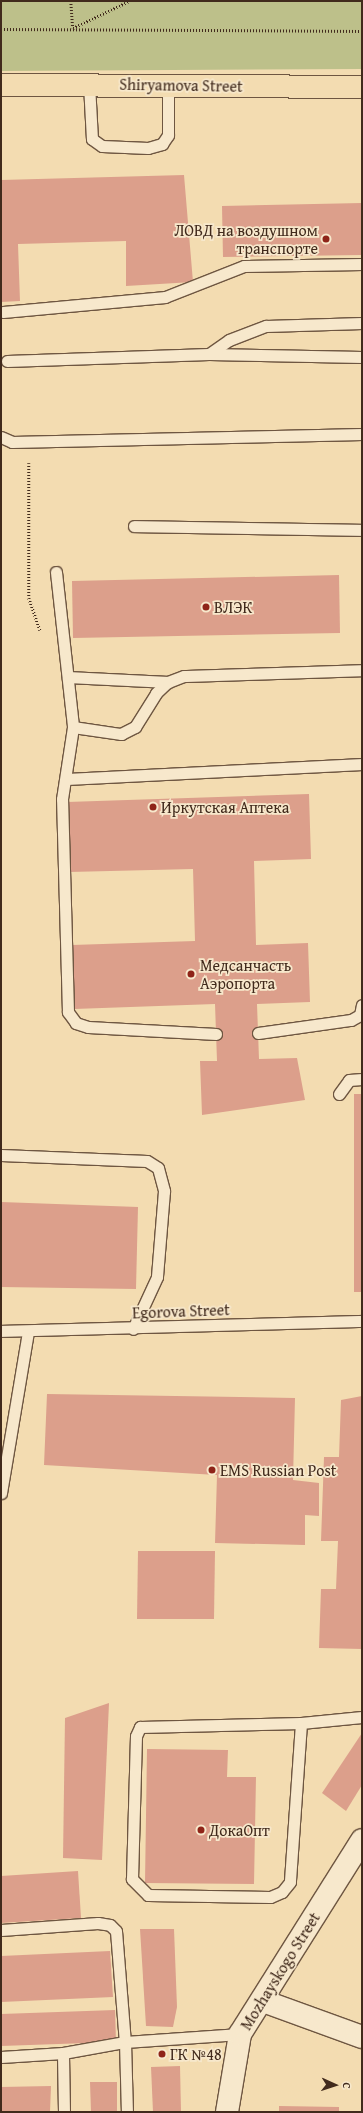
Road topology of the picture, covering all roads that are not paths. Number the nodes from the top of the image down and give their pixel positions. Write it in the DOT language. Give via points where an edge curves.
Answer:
graph roads {
  1 [pos="89,84"];
  2 [pos="1,85"];
  3 [pos="168,86"];
  4 [pos="362,87"];
  5 [pos="362,264"];
  6 [pos="3,312"];
  7 [pos="362,322"];
  8 [pos="210,354"];
  9 [pos="362,357"];
  10 [pos="7,361"];
  11 [pos="362,434"];
  12 [pos="1,437"];
  13 [pos="134,526"];
  14 [pos="362,530"];
  15 [pos="56,572"];
  16 [pos="362,670"];
  17 [pos="68,677"];
  18 [pos="168,682"];
  19 [pos="73,727"];
  20 [pos="362,764"];
  21 [pos="67,778"];
  22 [pos="362,1005"];
  23 [pos="258,1033"];
  24 [pos="216,1034"];
  25 [pos="362,1079"];
  26 [pos="339,1094"];
  27 [pos="1,1154"];
  28 [pos="362,1320"];
  29 [pos="133,1329"];
  30 [pos="1,1331"];
  31 [pos="28,1331"];
  32 [pos="4,1460"];
  33 [pos="1,1493"];
  34 [pos="362,1717"];
  35 [pos="301,1723"];
  36 [pos="362,1840"];
  37 [pos="1,1930"];
  38 [pos="263,2001"];
  39 [pos="240,2034"];
  40 [pos="362,2037"];
  41 [pos="125,2042"];
  42 [pos="63,2053"];
  43 [pos="1,2057"];
  44 [pos="64,2112"];
  45 [pos="127,2112"];
  46 [pos="227,2112"];
  1 -- 2 [label="main road, Shiryamova Street"];
  1 -- 3 [label="main road, Shiryamova Street"];
  1 -- 3 [label="lane" via="92,139 102,146 148,148 162,144 168,135"];
  3 -- 4 [label="main road, Shiryamova Street"];
  5 -- 6 [label="lane" via="244,266 165,297"];
  7 -- 8 [label="lane" via="266,326 229,340"];
  8 -- 9 [label="lane"];
  8 -- 10 [label="lane"];
  11 -- 12 [label="lane" via="12,442"];
  13 -- 14 [label="lane"];
  15 -- 17 [label="lane"];
  16 -- 18 [label="lane" via="208,673 184,676"];
  17 -- 18 [label="lane"];
  17 -- 19 [label="lane"];
  18 -- 19 [label="lane" via="156,693 135,727 121,734"];
  19 -- 21 [label="lane"];
  20 -- 21 [label="lane"];
  21 -- 24 [label="lane" via="62,799 68,1012 76,1023 88,1027"];
  22 -- 23 [label="lane" via="360,1015 351,1020"];
  25 -- 26 [label="lane" via="349,1080"];
  27 -- 29 [label="lane" via="147,1161 158,1168 164,1191 157,1277"];
  28 -- 29 [label="lane, Egorova Street"];
  29 -- 31 [label="lane, Egorova Street"];
  30 -- 31 [label="lane, Egorova Street"];
  31 -- 32 [label="lane"];
  32 -- 33 [label="lane"];
  34 -- 35 [label="lane"];
  35 -- 35 [label="lane" via="140,1727 136,1736 132,1879 148,1895 270,1897 282,1892 290,1882"];
  36 -- 38 [label="street, Mozhayskogo Street"];
  37 -- 41 [label="lane" via="110,1925 116,1931"];
  38 -- 39 [label="street, Mozhayskogo Street"];
  38 -- 40 [label="street"];
  39 -- 41 [label="lane"];
  39 -- 46 [label="street, Mozhayskogo Street"];
  41 -- 42 [label="lane"];
  41 -- 45 [label="lane"];
  42 -- 43 [label="lane"];
  42 -- 44 [label="lane"];
}
